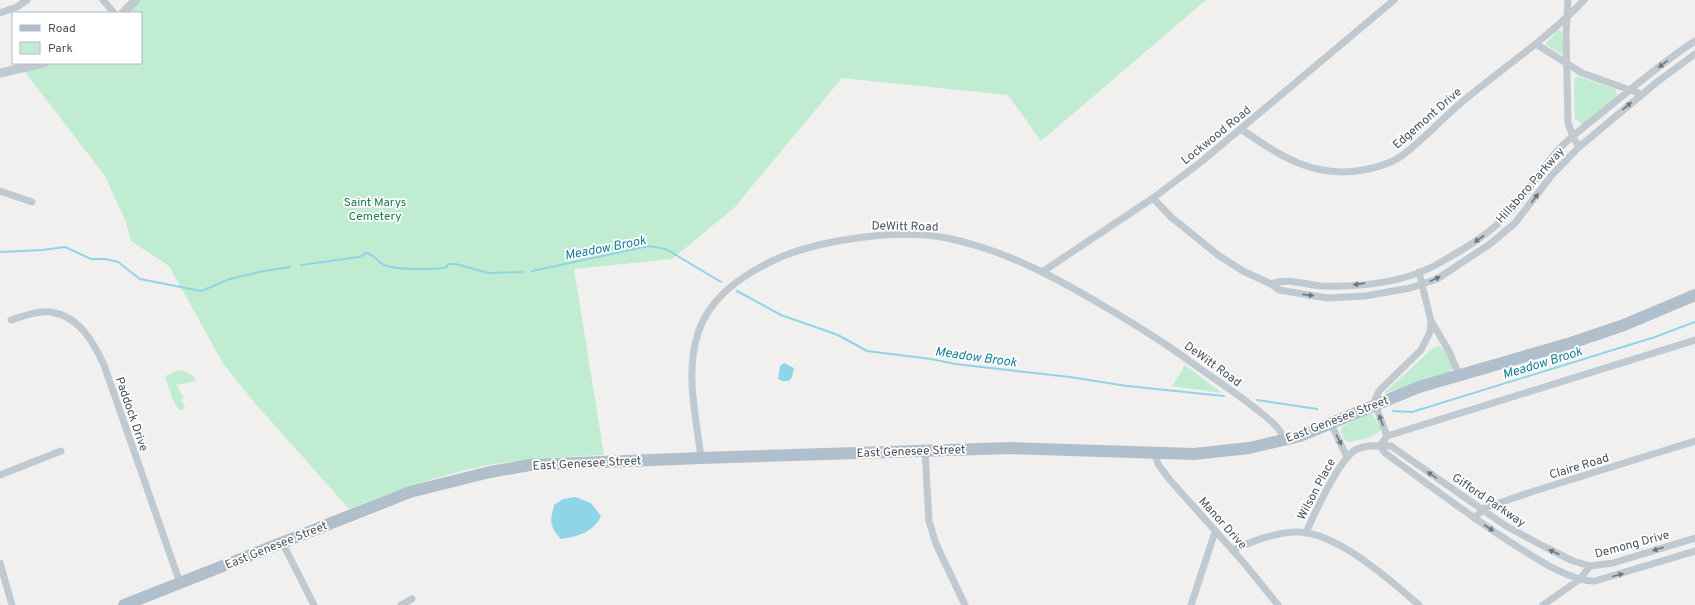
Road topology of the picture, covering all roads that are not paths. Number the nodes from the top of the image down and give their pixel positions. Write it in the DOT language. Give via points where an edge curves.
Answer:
graph roads {
  1 [pos="27,0"];
  2 [pos="103,0"];
  3 [pos="136,0"];
  4 [pos="1394,0"];
  5 [pos="1568,0"];
  6 [pos="1584,0"];
  7 [pos="113,12"];
  8 [pos="124,12"];
  9 [pos="0,13"];
  10 [pos="1567,18"];
  11 [pos="1695,41"];
  12 [pos="1536,44"];
  13 [pos="1695,54"];
  14 [pos="40,64"];
  15 [pos="1566,64"];
  16 [pos="0,73"];
  17 [pos="1630,90"];
  18 [pos="1641,94"];
  19 [pos="1241,129"];
  20 [pos="1573,137"];
  21 [pos="1579,147"];
  22 [pos="0,191"];
  23 [pos="1153,198"];
  24 [pos="32,202"];
  25 [pos="1042,272"];
  26 [pos="1419,272"];
  27 [pos="1271,284"];
  28 [pos="1422,285"];
  29 [pos="1695,295"];
  30 [pos="11,320"];
  31 [pos="1431,321"];
  32 [pos="1695,340"];
  33 [pos="1459,375"];
  34 [pos="1375,404"];
  35 [pos="1331,424"];
  36 [pos="1387,436"];
  37 [pos="1286,440"];
  38 [pos="1695,441"];
  39 [pos="1380,446"];
  40 [pos="925,450"];
  41 [pos="61,451"];
  42 [pos="1154,454"];
  43 [pos="1347,457"];
  44 [pos="701,458"];
  45 [pos="0,475"];
  46 [pos="1482,509"];
  47 [pos="1475,519"];
  48 [pos="1215,532"];
  49 [pos="1306,533"];
  50 [pos="1695,538"];
  51 [pos="282,542"];
  52 [pos="1232,550"];
  53 [pos="1695,551"];
  54 [pos="0,562"];
  55 [pos="1590,566"];
  56 [pos="1580,579"];
  57 [pos="180,583"];
  58 [pos="412,599"];
  59 [pos="12,605"];
  60 [pos="124,605"];
  61 [pos="314,605"];
  62 [pos="401,605"];
  63 [pos="965,605"];
  64 [pos="1191,605"];
  65 [pos="1278,605"];
  66 [pos="1419,605"];
  67 [pos="1543,605"];
  1 -- 9 [label="street"];
  2 -- 7 [label="street"];
  3 -- 8 [label="street"];
  4 -- 19 [label="street, Lockwood Road"];
  5 -- 10 [label="street"];
  6 -- 10 [label="street, Edgemont Drive"];
  10 -- 12 [label="street, Edgemont Drive"];
  10 -- 15 [label="street"];
  11 -- 17 [label="street, Hillsboro Parkway, one-way"];
  12 -- 15 [label="street"];
  12 -- 19 [label="street, Edgemont Drive" via="1464,100 1419,142 1394,161 1372,169 1340,173 1299,164 1274,152"];
  13 -- 18 [label="street, Hillsboro Parkway"];
  14 -- 16 [label="street"];
  15 -- 17 [label="street" via="1582,73"];
  15 -- 20 [label="street" via="1568,123"];
  17 -- 18 [label="street"];
  17 -- 20 [label="street, Hillsboro Parkway"];
  21 -- 18 [label="street, Hillsboro Parkway, one-way"];
  19 -- 23 [label="street, Lockwood Road"];
  20 -- 21 [label="street"];
  20 -- 26 [label="street, Hillsboro Parkway, one-way" via="1549,161 1500,222 1470,246"];
  28 -- 21 [label="street, Hillsboro Parkway, one-way" via="1449,272 1515,223 1552,175"];
  22 -- 24 [label="street"];
  23 -- 25 [label="street, Lockwood Road"];
  23 -- 27 [label="street, Hillsboro Parkway" via="1171,217 1218,255"];
  25 -- 37 [label="street, DeWitt Road" via="1085,294 1160,340 1258,411 1274,424"];
  25 -- 44 [label="street, DeWitt Road" via="986,248 946,238 909,235 834,241 802,249 759,267 720,295 698,334 692,358 692,385"];
  26 -- 27 [label="street, Hillsboro Parkway, one-way" via="1390,280 1352,285 1322,286 1279,281"];
  26 -- 28 [label="street"];
  27 -- 28 [label="street, Hillsboro Parkway, one-way" via="1279,290 1327,298 1365,296"];
  28 -- 31 [label="street"];
  29 -- 33 [label="main road, East Genesee Street" via="1624,325 1571,343"];
  30 -- 57 [label="street, Paddock Drive" via="33,313 50,312 66,317 88,333 104,365"];
  31 -- 33 [label="street"];
  31 -- 34 [label="street" via="1430,332 1421,350 1379,391"];
  32 -- 36 [label="street"];
  33 -- 34 [label="main road, East Genesee Street"];
  34 -- 35 [label="main road, East Genesee Street"];
  36 -- 34 [label="street, one-way"];
  35 -- 37 [label="main road, East Genesee Street"];
  35 -- 43 [label="street, one-way"];
  36 -- 39 [label="street"];
  37 -- 42 [label="main road, East Genesee Street" via="1218,453"];
  38 -- 46 [label="street, Claire Road"];
  39 -- 43 [label="street, Gifford Parkway" via="1356,449"];
  46 -- 39 [label="street, Gifford Parkway, one-way" via="1391,446"];
  39 -- 47 [label="street, Gifford Parkway" via="1385,453"];
  40 -- 42 [label="main road, East Genesee Street" via="1012,448"];
  40 -- 44 [label="main road, East Genesee Street"];
  40 -- 63 [label="street" via="929,521 936,544"];
  41 -- 45 [label="street"];
  42 -- 48 [label="street, Manor Drive" via="1167,476"];
  43 -- 49 [label="street, Wilson Place"];
  44 -- 51 [label="main road, East Genesee Street" via="530,465 490,472 410,492"];
  46 -- 47 [label="street"];
  55 -- 46 [label="street, Gifford Parkway, one-way" via="1573,561 1522,536"];
  47 -- 56 [label="street, Gifford Parkway, one-way" via="1532,556"];
  48 -- 52 [label="street, Manor Drive"];
  48 -- 64 [label="street"];
  49 -- 52 [label="street" via="1289,533 1257,540"];
  49 -- 66 [label="street" via="1331,541 1359,557"];
  50 -- 55 [label="street, Demong Drive, one-way" via="1613,563"];
  51 -- 57 [label="main road, East Genesee Street"];
  51 -- 61 [label="street"];
  52 -- 65 [label="street, Manor Drive"];
  56 -- 53 [label="street, Demong Drive, one-way" via="1594,581"];
  54 -- 59 [label="street"];
  55 -- 56 [label="street, Demong Drive"];
  56 -- 67 [label="street, Demong Drive"];
  57 -- 60 [label="main road, East Genesee Street"];
  58 -- 62 [label="street"];
}
